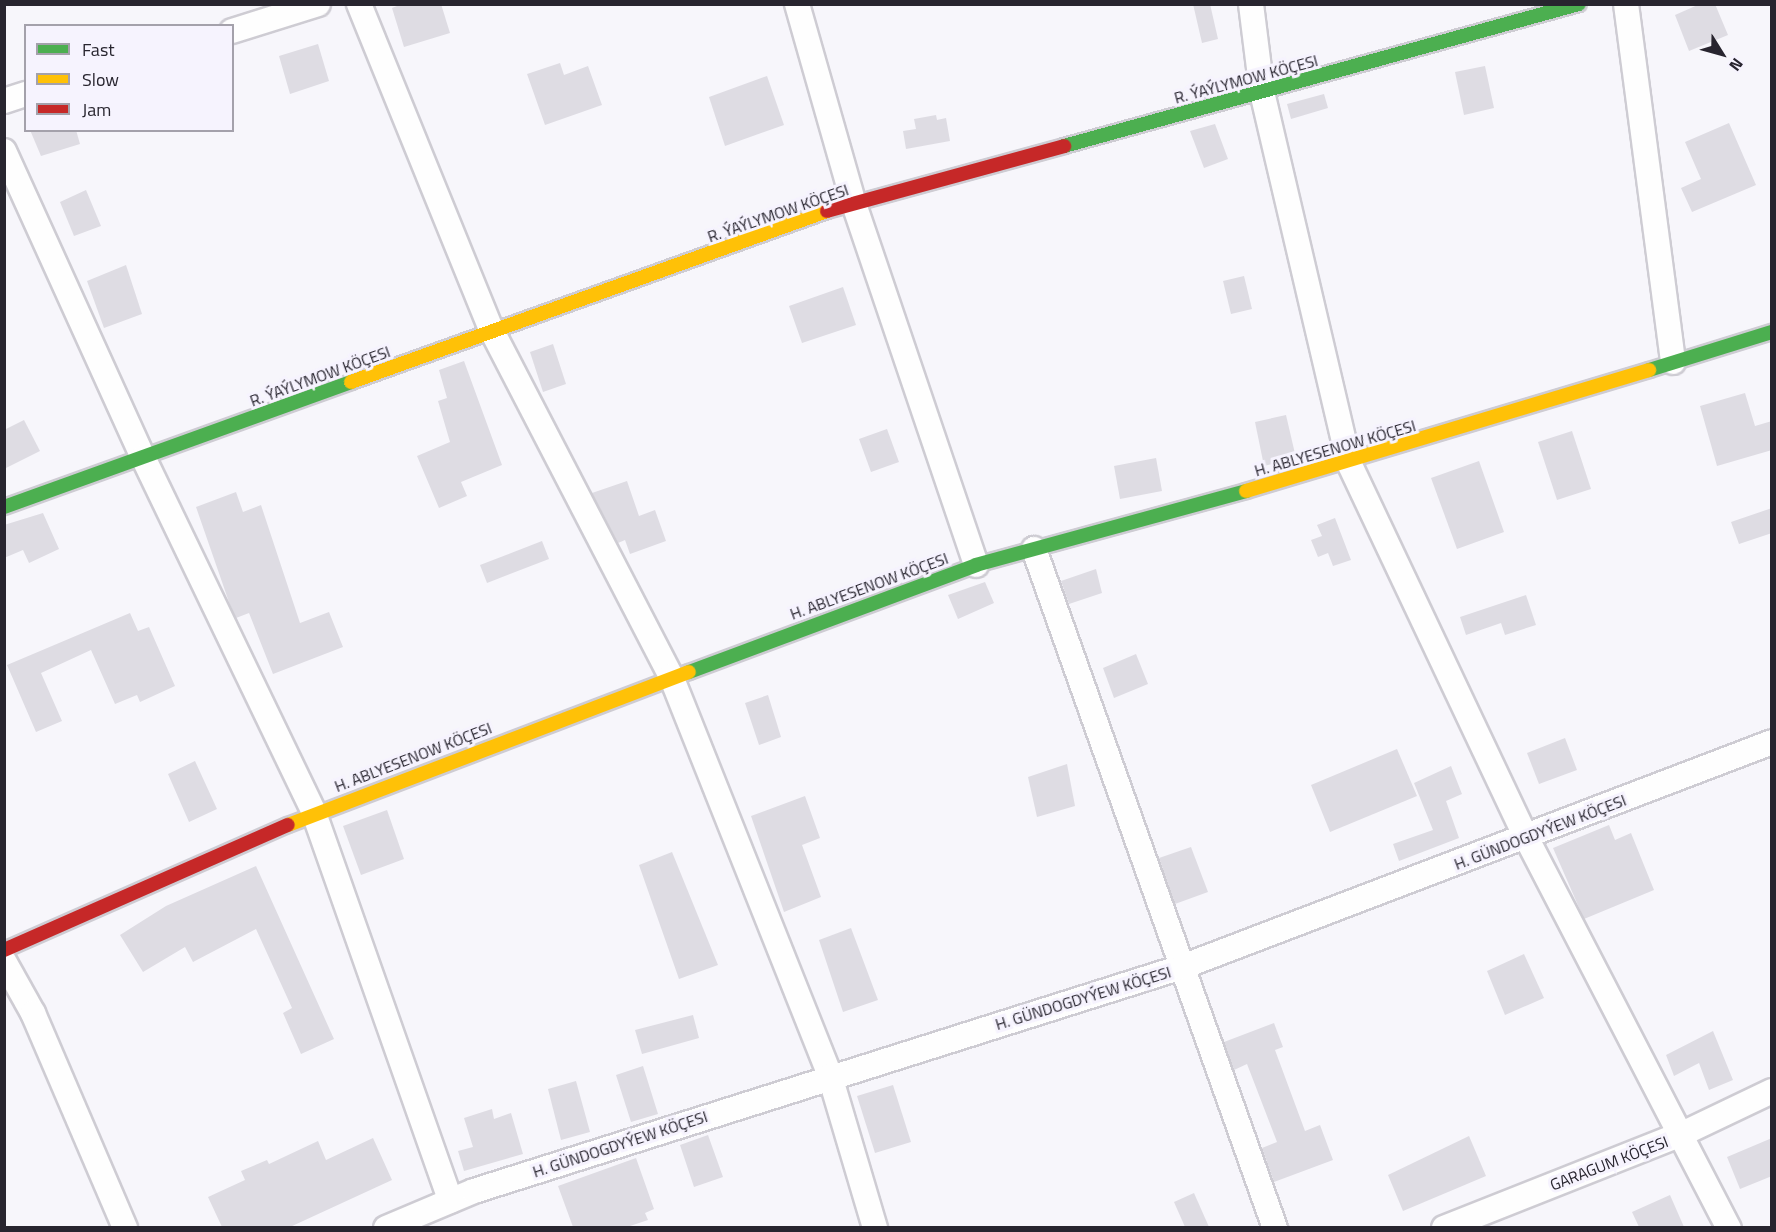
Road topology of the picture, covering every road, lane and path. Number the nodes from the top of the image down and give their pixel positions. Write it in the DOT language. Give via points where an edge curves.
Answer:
graph roads {
  1 [pos="318,4"];
  2 [pos="359,4"];
  3 [pos="797,4"];
  4 [pos="1251,4"];
  5 [pos="1579,4"];
  6 [pos="1626,4"];
  7 [pos="234,30"];
  8 [pos="1262,92"];
  9 [pos="24,95"];
  10 [pos="4,100"];
  11 [pos="4,151"];
  12 [pos="854,204"];
  13 [pos="492,332"];
  14 [pos="1772,332"];
  15 [pos="1673,362"];
  16 [pos="143,457"];
  17 [pos="1350,463"];
  18 [pos="4,507"];
  19 [pos="1034,549"];
  20 [pos="976,565"];
  21 [pos="671,676"];
  22 [pos="1772,742"];
  23 [pos="314,813"];
  24 [pos="1526,837"];
  25 [pos="4,950"];
  26 [pos="4,961"];
  27 [pos="1182,967"];
  28 [pos="830,1076"];
  29 [pos="1772,1091"];
  30 [pos="1682,1134"];
  31 [pos="451,1201"];
  32 [pos="125,1227"];
  33 [pos="386,1227"];
  34 [pos="875,1227"];
  35 [pos="1275,1227"];
  36 [pos="1444,1227"];
  37 [pos="1729,1227"];
  1 -- 7 [label="street"];
  2 -- 13 [label="street"];
  3 -- 12 [label="street"];
  4 -- 8 [label="street"];
  5 -- 8 [label="street, R. ÝAÝLYMOW KÖÇESI"];
  6 -- 15 [label="street"];
  8 -- 12 [label="street, R. ÝAÝLYMOW KÖÇESI"];
  8 -- 17 [label="street"];
  9 -- 10 [label="street"];
  11 -- 16 [label="street"];
  12 -- 13 [label="street, R. ÝAÝLYMOW KÖÇESI"];
  12 -- 20 [label="street"];
  13 -- 16 [label="street, R. ÝAÝLYMOW KÖÇESI"];
  13 -- 21 [label="street"];
  14 -- 15 [label="street, H. ABLYESENOW KÖÇESI"];
  15 -- 17 [label="street, H. ABLYESENOW KÖÇESI"];
  16 -- 18 [label="street, R. ÝAÝLYMOW KÖÇESI"];
  16 -- 23 [label="street"];
  17 -- 19 [label="street, H. ABLYESENOW KÖÇESI"];
  17 -- 24 [label="street"];
  19 -- 20 [label="street, H. ABLYESENOW KÖÇESI"];
  19 -- 27 [label="street"];
  20 -- 21 [label="street, H. ABLYESENOW KÖÇESI"];
  21 -- 23 [label="street, H. ABLYESENOW KÖÇESI"];
  21 -- 28 [label="street"];
  22 -- 24 [label="street, H. GÜNDOGDYÝEW KÖÇESI"];
  23 -- 25 [label="street, H. ABLYESENOW KÖÇESI"];
  23 -- 31 [label="street"];
  24 -- 27 [label="street, H. GÜNDOGDYÝEW KÖÇESI"];
  24 -- 30 [label="street"];
  26 -- 32 [label="street" via="33,1013"];
  27 -- 28 [label="street, H. GÜNDOGDYÝEW KÖÇESI"];
  27 -- 35 [label="street"];
  28 -- 31 [label="street, H. GÜNDOGDYÝEW KÖÇESI"];
  28 -- 34 [label="street"];
  29 -- 30 [label="street, GARAGUM KÖÇESI"];
  30 -- 36 [label="street, GARAGUM KÖÇESI"];
  30 -- 37 [label="street"];
  31 -- 33 [label="street, H. GÜNDOGDYÝEW KÖÇESI"];
}
